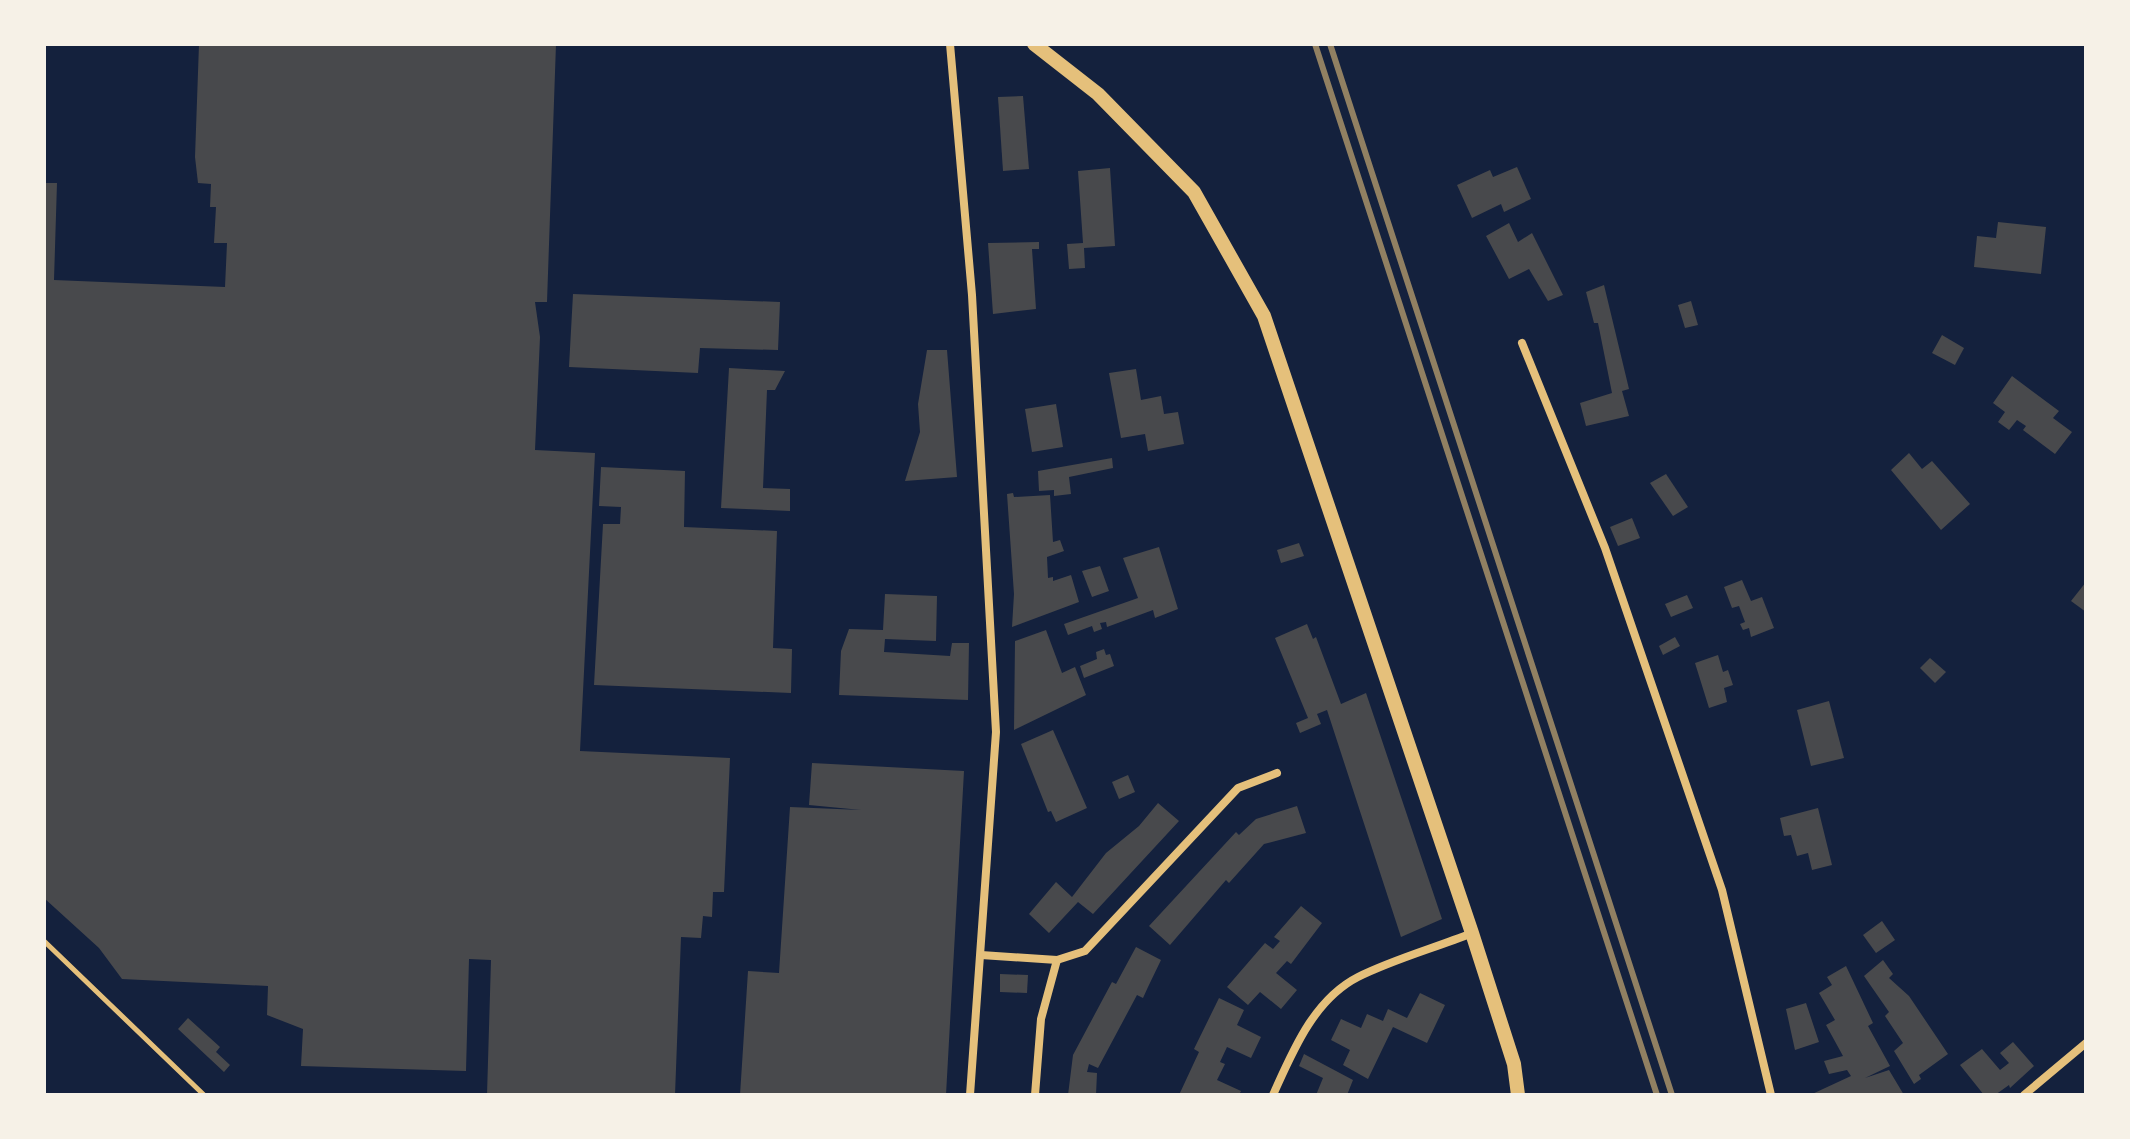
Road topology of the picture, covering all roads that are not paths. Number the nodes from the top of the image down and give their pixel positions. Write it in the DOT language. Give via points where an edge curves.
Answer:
graph roads {
  1 [pos="950,44"];
  2 [pos="1034,44"];
  3 [pos="1522,343"];
  4 [pos="1277,773"];
  5 [pos="1472,933"];
  6 [pos="981,955"];
  7 [pos="1057,960"];
  8 [pos="2086,1043"];
  9 [pos="970,1095"];
  10 [pos="1035,1095"];
  11 [pos="1273,1095"];
  12 [pos="1518,1095"];
  13 [pos="1771,1095"];
  14 [pos="2024,1095"];
  1 -- 6 [label="street" via="972,295 996,732"];
  2 -- 5 [label="street" via="1098,94 1194,192 1264,316"];
  3 -- 13 [label="street" via="1605,548 1722,890"];
  4 -- 7 [label="street" via="1238,788 1085,951"];
  5 -- 11 [label="street" via="1355,978 1318,1012 1294,1047"];
  5 -- 12 [label="street" via="1514,1064"];
  6 -- 7 [label="street"];
  6 -- 9 [label="street"];
  7 -- 10 [label="street" via="1041,1019"];
  8 -- 14 [label="street"];
}
